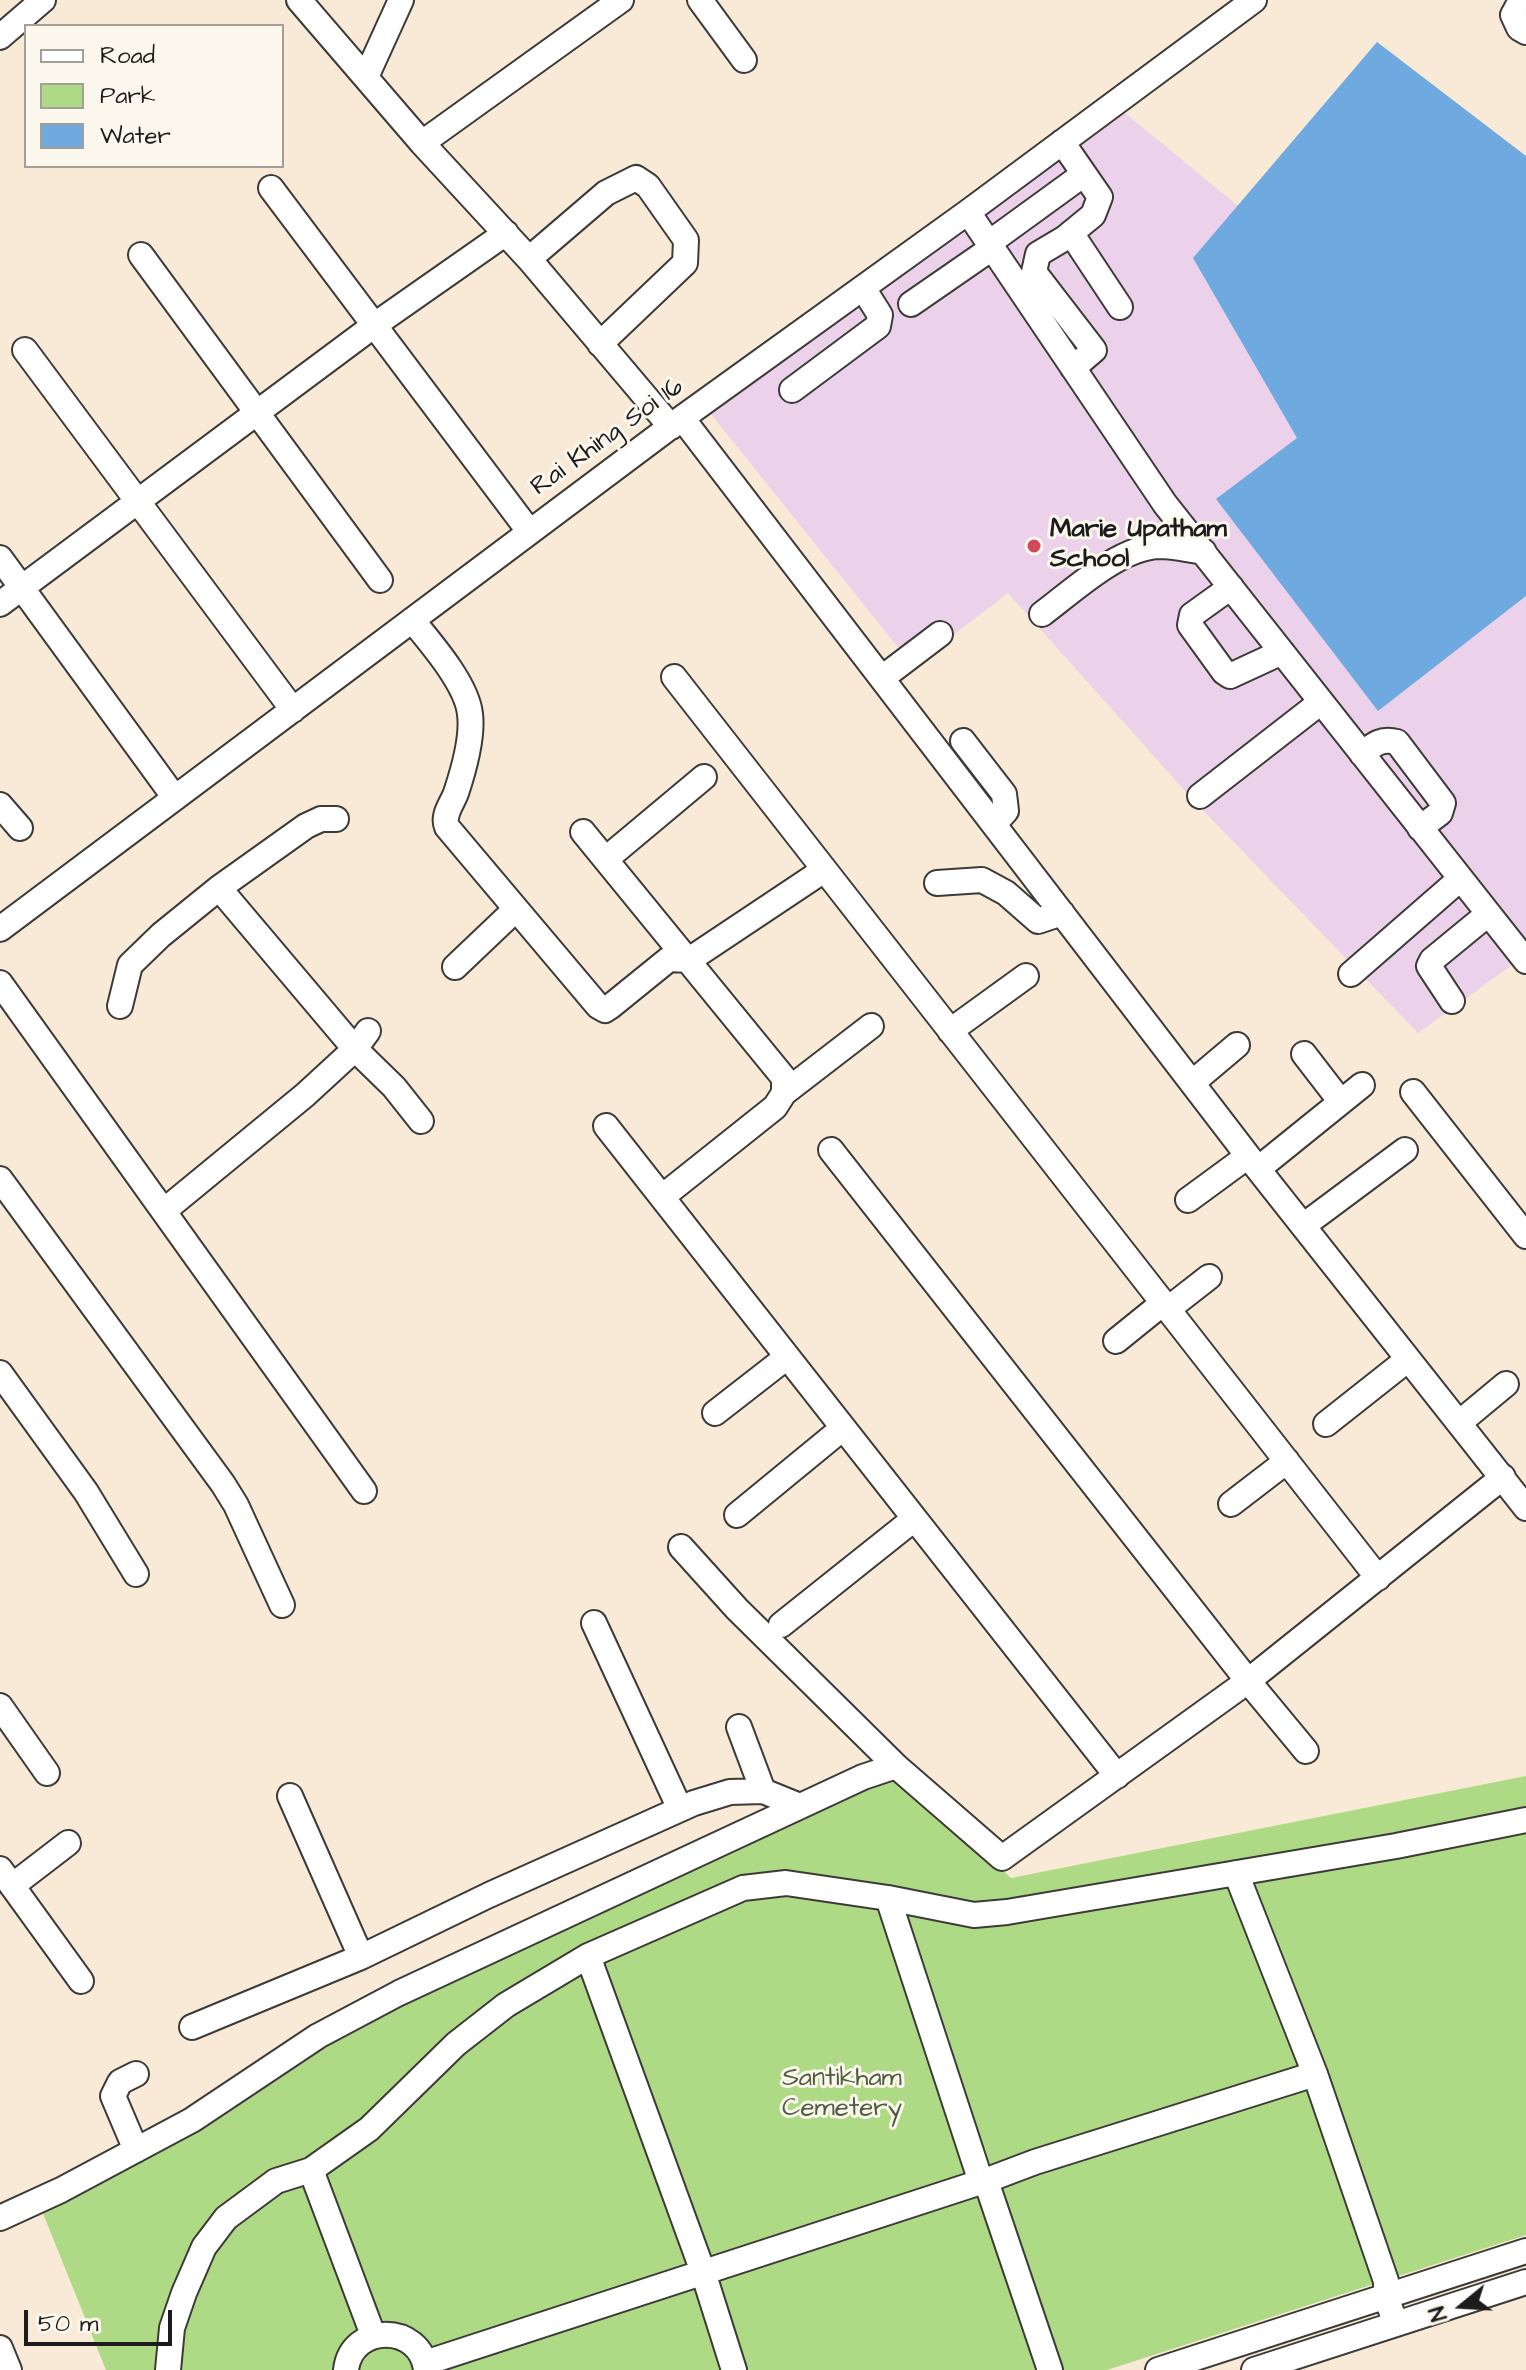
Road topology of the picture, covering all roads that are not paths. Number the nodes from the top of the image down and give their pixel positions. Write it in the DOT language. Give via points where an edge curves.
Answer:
graph roads {
  1 [pos="43,0"];
  2 [pos="299,0"];
  3 [pos="401,0"];
  4 [pos="621,0"];
  5 [pos="700,0"];
  6 [pos="1254,0"];
  7 [pos="1526,1"];
  8 [pos="1526,32"];
  9 [pos="0,37"];
  10 [pos="744,60"];
  11 [pos="366,77"];
  12 [pos="1062,142"];
  13 [pos="422,143"];
  14 [pos="1084,174"];
  15 [pos="271,188"];
  16 [pos="968,212"];
  17 [pos="506,233"];
  18 [pos="1071,233"];
  19 [pos="990,246"];
  20 [pos="141,255"];
  21 [pos="529,259"];
  22 [pos="863,288"];
  23 [pos="911,304"];
  24 [pos="1120,307"];
  25 [pos="376,324"];
  26 [pos="600,344"];
  27 [pos="25,350"];
  28 [pos="1073,368"];
  29 [pos="792,390"];
  30 [pos="258,413"];
  31 [pos="676,422"];
  32 [pos="139,503"];
  33 [pos="529,531"];
  34 [pos="1204,552"];
  35 [pos="0,558"];
  36 [pos="380,580"];
  37 [pos="1231,587"];
  38 [pos="23,588"];
  39 [pos="0,604"];
  40 [pos="1042,614"];
  41 [pos="412,620"];
  42 [pos="940,634"];
  43 [pos="1282,652"];
  44 [pos="674,677"];
  45 [pos="882,678"];
  46 [pos="1321,702"];
  47 [pos="293,710"];
  48 [pos="963,741"];
  49 [pos="1362,754"];
  50 [pos="704,777"];
  51 [pos="1200,796"];
  52 [pos="175,798"];
  53 [pos="0,805"];
  54 [pos="336,819"];
  55 [pos="994,824"];
  56 [pos="20,828"];
  57 [pos="1420,828"];
  58 [pos="583,832"];
  59 [pos="606,859"];
  60 [pos="824,870"];
  61 [pos="1460,879"];
  62 [pos="937,883"];
  63 [pos="219,888"];
  64 [pos="516,909"];
  65 [pos="1062,913"];
  66 [pos="1488,914"];
  67 [pos="4,920"];
  68 [pos="689,960"];
  69 [pos="1526,961"];
  70 [pos="455,967"];
  71 [pos="1351,974"];
  72 [pos="1026,976"];
  73 [pos="0,983"];
  74 [pos="1452,1001"];
  75 [pos="120,1006"];
  76 [pos="871,1026"];
  77 [pos="950,1031"];
  78 [pos="362,1040"];
  79 [pos="1237,1045"];
  80 [pos="1304,1054"];
  81 [pos="1192,1083"];
  82 [pos="1362,1085"];
  83 [pos="1413,1092"];
  84 [pos="784,1093"];
  85 [pos="1341,1102"];
  86 [pos="421,1121"];
  87 [pos="606,1126"];
  88 [pos="831,1150"];
  89 [pos="1405,1150"];
  90 [pos="1253,1163"];
  91 [pos="0,1179"];
  92 [pos="662,1197"];
  93 [pos="1188,1200"];
  94 [pos="165,1210"];
  95 [pos="1303,1226"];
  96 [pos="1526,1236"];
  97 [pos="1209,1277"];
  98 [pos="1165,1306"];
  99 [pos="1116,1341"];
  100 [pos="787,1357"];
  101 [pos="1407,1360"];
  102 [pos="0,1373"];
  103 [pos="1506,1384"];
  104 [pos="715,1413"];
  105 [pos="1459,1423"];
  106 [pos="1326,1424"];
  107 [pos="843,1428"];
  108 [pos="1287,1461"];
  109 [pos="1503,1477"];
  110 [pos="364,1491"];
  111 [pos="1231,1504"];
  112 [pos="1526,1508"];
  113 [pos="737,1515"];
  114 [pos="914,1519"];
  115 [pos="681,1547"];
  116 [pos="136,1574"];
  117 [pos="1378,1578"];
  118 [pos="282,1605"];
  119 [pos="594,1623"];
  120 [pos="781,1625"];
  121 [pos="1248,1681"];
  122 [pos="0,1706"];
  123 [pos="739,1727"];
  124 [pos="1306,1751"];
  125 [pos="896,1766"];
  126 [pos="47,1773"];
  127 [pos="1117,1776"];
  128 [pos="763,1791"];
  129 [pos="290,1796"];
  130 [pos="800,1806"];
  131 [pos="680,1809"];
  132 [pos="1526,1820"];
  133 [pos="68,1843"];
  134 [pos="1236,1873"];
  135 [pos="6,1878"];
  136 [pos="888,1898"];
  137 [pos="588,1956"];
  138 [pos="361,1957"];
  139 [pos="81,1981"];
  140 [pos="192,2027"];
  141 [pos="136,2074"];
  142 [pos="1315,2074"];
  143 [pos="136,2150"];
  144 [pos="311,2170"];
  145 [pos="984,2182"];
  146 [pos="0,2218"];
  147 [pos="1526,2251"];
  148 [pos="703,2272"];
  149 [pos="1526,2282"];
  150 [pos="1386,2297"];
  151 [pos="1396,2324"];
  152 [pos="373,2335"];
  153 [pos="0,2348"];
  154 [pos="426,2367"];
  155 [pos="9,2370"];
  156 [pos="168,2370"];
  157 [pos="346,2370"];
  158 [pos="734,2370"];
  159 [pos="1050,2370"];
  160 [pos="1158,2370"];
  161 [pos="1254,2370"];
  1 -- 9 [label="street"];
  2 -- 11 [label="street"];
  3 -- 11 [label="street"];
  4 -- 13 [label="street"];
  5 -- 10 [label="street"];
  6 -- 12 [label="street, Rai Khing Soi 16"];
  7 -- 8 [label="street" via="1513,15"];
  11 -- 13 [label="street"];
  12 -- 14 [label="street"];
  12 -- 16 [label="street, Rai Khing Soi 16"];
  13 -- 17 [label="street"];
  14 -- 18 [label="street" via="1100,197 1093,215"];
  14 -- 19 [label="street"];
  15 -- 25 [label="street"];
  16 -- 19 [label="street"];
  16 -- 22 [label="street, Rai Khing Soi 16"];
  17 -- 21 [label="street"];
  17 -- 25 [label="street"];
  18 -- 24 [label="street"];
  18 -- 28 [label="street" via="1038,254 1034,272 1094,350"];
  19 -- 23 [label="street"];
  19 -- 28 [label="street"];
  20 -- 30 [label="street"];
  21 -- 26 [label="street"];
  21 -- 26 [label="street" via="606,193 636,178 648,186 686,240 685,263"];
  22 -- 29 [label="street" via="880,315 878,326"];
  22 -- 31 [label="street, Rai Khing Soi 16"];
  25 -- 30 [label="street"];
  25 -- 33 [label="street"];
  26 -- 31 [label="street"];
  27 -- 32 [label="street"];
  28 -- 34 [label="street"];
  30 -- 32 [label="street"];
  30 -- 36 [label="street"];
  31 -- 33 [label="street, Rai Khing Soi 16"];
  31 -- 45 [label="street"];
  32 -- 38 [label="street"];
  32 -- 47 [label="street"];
  33 -- 41 [label="street, Rai Khing Soi 16"];
  34 -- 37 [label="street"];
  34 -- 40 [label="street" via="1146,548 1110,564"];
  35 -- 38 [label="street"];
  37 -- 43 [label="street"];
  37 -- 43 [label="street" via="1189,620 1224,672 1238,674"];
  38 -- 39 [label="street"];
  38 -- 52 [label="street"];
  41 -- 47 [label="street, Rai Khing Soi 16"];
  41 -- 64 [label="street" via="443,658 470,710 467,750 445,821"];
  42 -- 45 [label="street"];
  43 -- 46 [label="street"];
  44 -- 60 [label="street"];
  45 -- 55 [label="street"];
  46 -- 49 [label="street"];
  46 -- 51 [label="street"];
  47 -- 52 [label="street, Rai Khing Soi 16"];
  48 -- 55 [label="street" via="1004,794 1006,811"];
  49 -- 57 [label="street"];
  49 -- 57 [label="street" via="1386,739 1397,742 1443,803 1440,813"];
  50 -- 59 [label="street"];
  52 -- 67 [label="street, Rai Khing Soi 16"];
  53 -- 56 [label="street"];
  54 -- 63 [label="street" via="306,826"];
  55 -- 65 [label="street"];
  57 -- 61 [label="street"];
  58 -- 59 [label="street"];
  59 -- 68 [label="street"];
  60 -- 68 [label="street"];
  60 -- 77 [label="street"];
  61 -- 66 [label="street"];
  61 -- 71 [label="street"];
  62 -- 65 [label="street" via="982,880 1038,921"];
  63 -- 75 [label="street" via="130,965"];
  63 -- 78 [label="street"];
  64 -- 68 [label="street" via="605,1010 669,959"];
  64 -- 70 [label="street"];
  65 -- 81 [label="street"];
  66 -- 69 [label="street"];
  66 -- 74 [label="street" via="1429,966"];
  68 -- 84 [label="street" via="784,1078"];
  72 -- 77 [label="street"];
  73 -- 94 [label="street"];
  76 -- 84 [label="street"];
  77 -- 98 [label="street"];
  78 -- 86 [label="street"];
  78 -- 94 [label="street" via="305,1095"];
  79 -- 81 [label="street"];
  80 -- 85 [label="street"];
  81 -- 90 [label="street"];
  82 -- 85 [label="street"];
  83 -- 96 [label="street"];
  84 -- 92 [label="street" via="775,1107"];
  85 -- 90 [label="street"];
  87 -- 92 [label="street"];
  88 -- 121 [label="street"];
  89 -- 95 [label="street"];
  90 -- 93 [label="street"];
  90 -- 95 [label="street"];
  91 -- 118 [label="street" via="223,1484"];
  92 -- 100 [label="street"];
  94 -- 110 [label="street"];
  95 -- 101 [label="street"];
  97 -- 98 [label="street"];
  98 -- 99 [label="street"];
  98 -- 108 [label="street"];
  100 -- 104 [label="street"];
  100 -- 107 [label="street"];
  101 -- 105 [label="street"];
  101 -- 106 [label="street"];
  102 -- 116 [label="street" via="86,1492"];
  103 -- 105 [label="street"];
  105 -- 109 [label="street"];
  107 -- 113 [label="street"];
  107 -- 114 [label="street"];
  108 -- 111 [label="street"];
  108 -- 117 [label="street"];
  109 -- 112 [label="street"];
  109 -- 117 [label="street"];
  114 -- 120 [label="street"];
  114 -- 127 [label="street"];
  115 -- 125 [label="street"];
  117 -- 121 [label="street"];
  119 -- 131 [label="street"];
  121 -- 124 [label="street"];
  121 -- 127 [label="street"];
  122 -- 126 [label="street"];
  123 -- 128 [label="street"];
  125 -- 127 [label="street" via="1002,1858"];
  125 -- 130 [label="street"];
  128 -- 130 [label="street"];
  128 -- 131 [label="street" via="730,1792"];
  129 -- 138 [label="street"];
  130 -- 143 [label="street" via="399,1993 318,2036 192,2120"];
  131 -- 138 [label="street"];
  132 -- 134 [label="street"];
  133 -- 135 [label="street"];
  134 -- 136 [label="street" via="974,1915"];
  134 -- 142 [label="street"];
  135 -- 139 [label="street"];
  136 -- 137 [label="street" via="786,1883 743,1888"];
  136 -- 145 [label="street"];
  137 -- 144 [label="street" via="506,2005 456,2044 369,2129"];
  137 -- 148 [label="street"];
  138 -- 140 [label="street"];
  141 -- 143 [label="street" via="120,2082 113,2096"];
  142 -- 145 [label="street"];
  142 -- 150 [label="street" via="1386,2281"];
  143 -- 146 [label="street"];
  144 -- 152 [label="street"];
  144 -- 156 [label="street" via="276,2181 226,2218 204,2247 172,2328"];
  145 -- 148 [label="street"];
  145 -- 159 [label="street"];
  147 -- 150 [label="street"];
  148 -- 154 [label="street"];
  148 -- 158 [label="street"];
  149 -- 151 [label="street"];
  150 -- 151 [label="street"];
  150 -- 160 [label="street"];
  151 -- 161 [label="street"];
  152 -- 154 [label="street" via="405,2338 418,2349"];
  152 -- 157 [label="street" via="351,2352"];
  153 -- 155 [label="street"];
}
